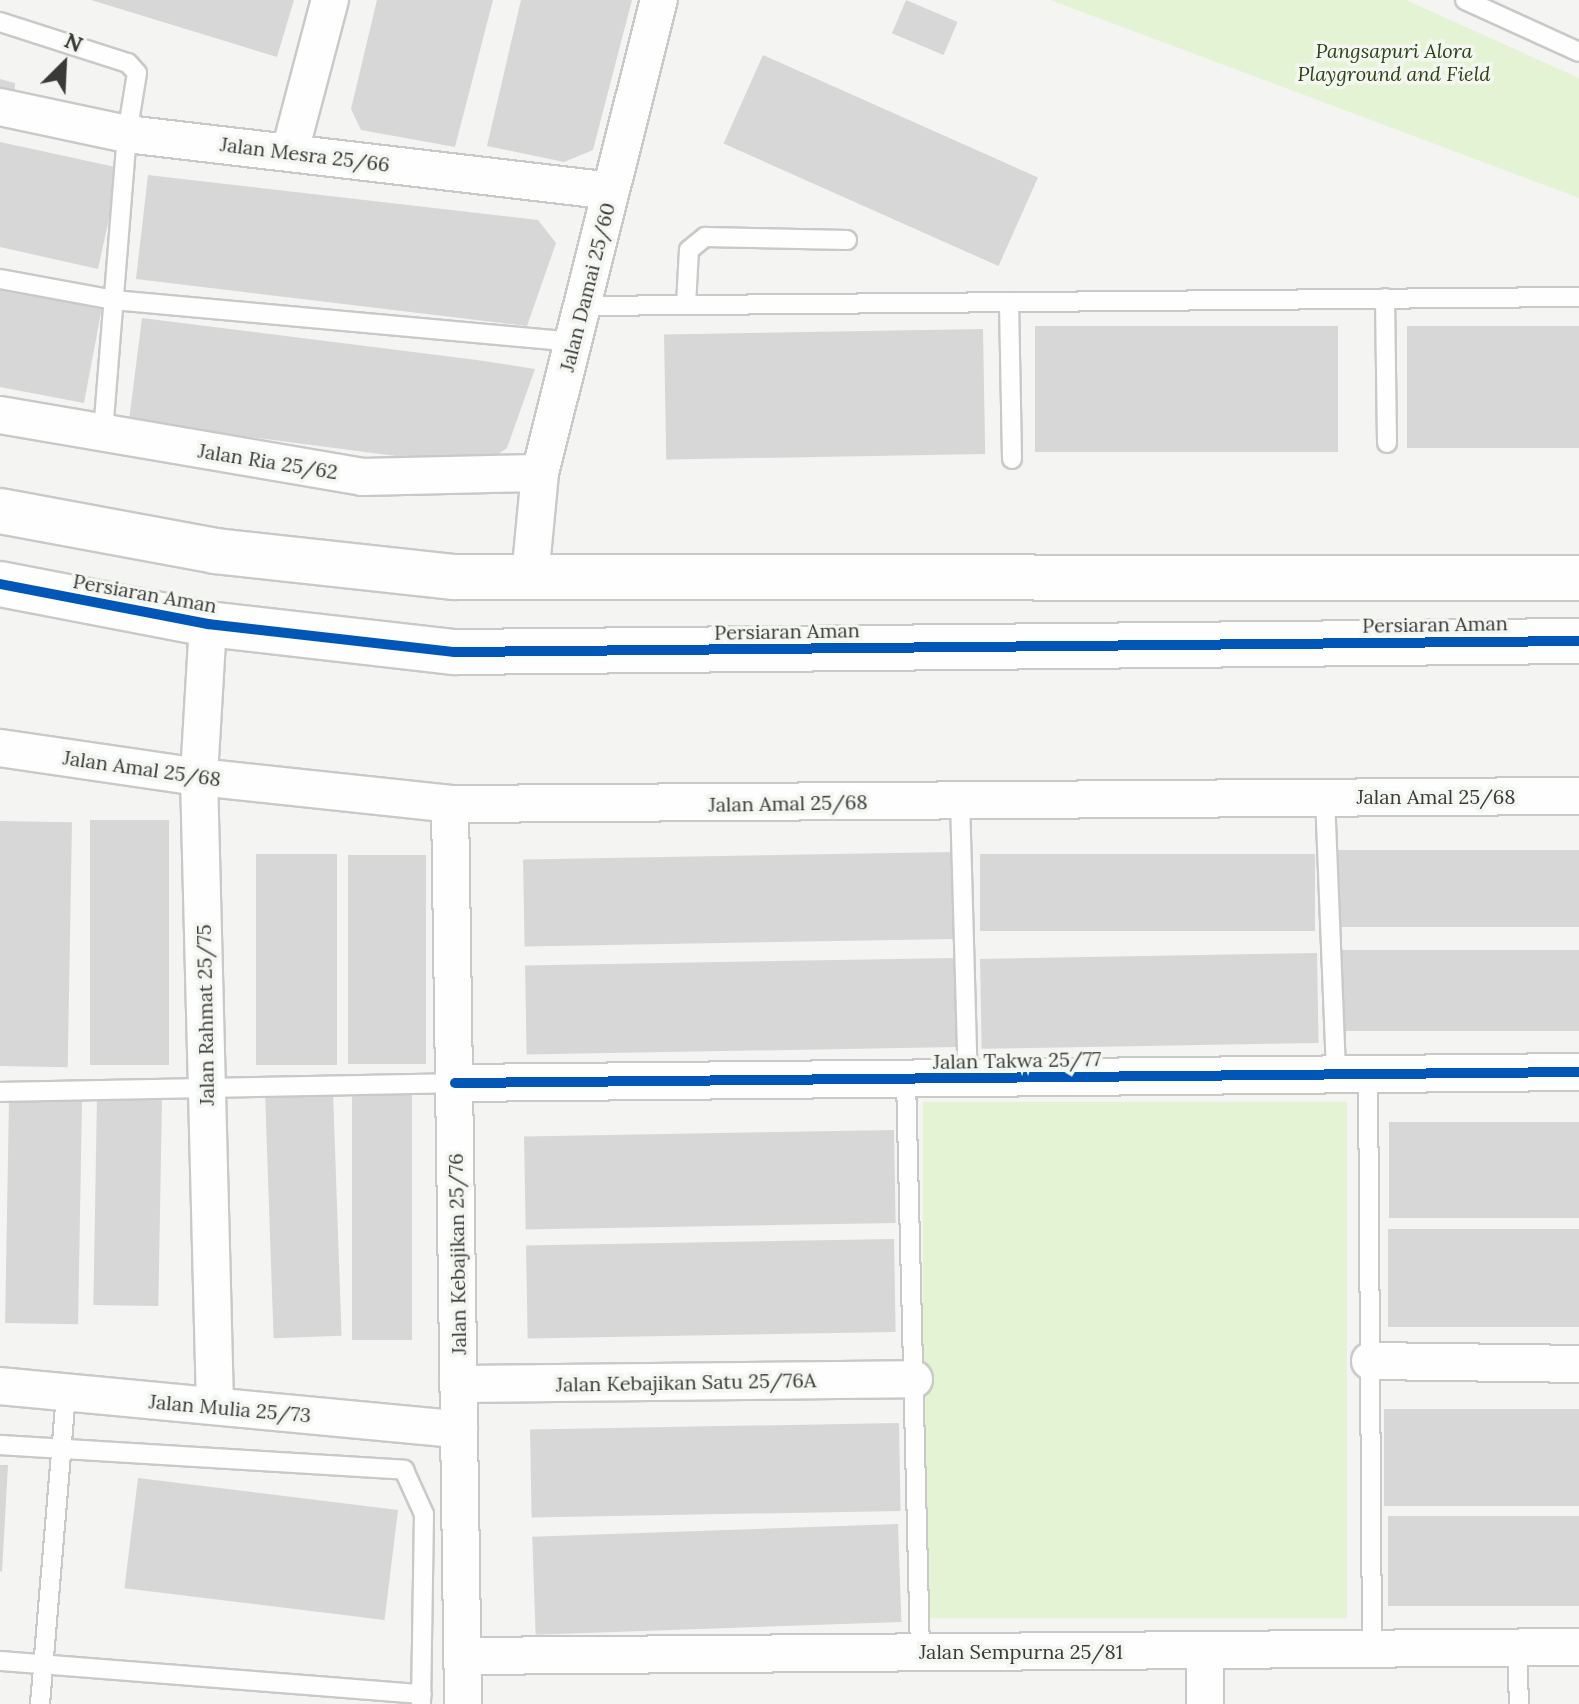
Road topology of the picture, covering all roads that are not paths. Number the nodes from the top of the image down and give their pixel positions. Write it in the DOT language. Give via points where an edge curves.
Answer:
graph roads {
  1 [pos="330,0"];
  2 [pos="659,0"];
  3 [pos="1465,0"];
  4 [pos="0,22"];
  5 [pos="1579,52"];
  6 [pos="0,107"];
  7 [pos="127,134"];
  8 [pos="290,151"];
  9 [pos="611,191"];
  10 [pos="847,240"];
  11 [pos="0,279"];
  12 [pos="1579,297"];
  13 [pos="1385,298"];
  14 [pos="114,300"];
  15 [pos="1009,302"];
  16 [pos="686,305"];
  17 [pos="583,306"];
  18 [pos="574,342"];
  19 [pos="0,415"];
  20 [pos="103,435"];
  21 [pos="1387,443"];
  22 [pos="1012,459"];
  23 [pos="540,473"];
  24 [pos="0,511"];
  25 [pos="530,577"];
  26 [pos="1579,578"];
  27 [pos="0,584"];
  28 [pos="208,624"];
  29 [pos="1579,641"];
  30 [pos="0,748"];
  31 [pos="199,777"];
  32 [pos="1579,796"];
  33 [pos="1325,797"];
  34 [pos="960,800"];
  35 [pos="450,804"];
  36 [pos="1579,1072"];
  37 [pos="1352,1074"];
  38 [pos="968,1078"];
  39 [pos="906,1079"];
  40 [pos="455,1083"];
  41 [pos="207,1085"];
  42 [pos="0,1092"];
  43 [pos="1370,1361"];
  44 [pos="1579,1364"];
  45 [pos="914,1379"];
  46 [pos="458,1384"];
  47 [pos="0,1386"];
  48 [pos="66,1392"];
  49 [pos="215,1406"];
  50 [pos="459,1429"];
  51 [pos="0,1445"];
  52 [pos="61,1452"];
  53 [pos="1517,1647"];
  54 [pos="1579,1647"];
  55 [pos="1372,1648"];
  56 [pos="1205,1650"];
  57 [pos="920,1652"];
  58 [pos="462,1656"];
  59 [pos="0,1661"];
  60 [pos="43,1665"];
  61 [pos="422,1699"];
  62 [pos="40,1704"];
  63 [pos="463,1704"];
  64 [pos="1205,1704"];
  65 [pos="1519,1704"];
  1 -- 8 [label="street"];
  2 -- 9 [label="street, Jalan Damai 25/60"];
  3 -- 5 [label="lane"];
  4 -- 7 [label="lane" via="128,63 137,73"];
  6 -- 7 [label="street, Jalan Mesra 25/66"];
  7 -- 8 [label="street, Jalan Mesra 25/66"];
  7 -- 14 [label="lane"];
  8 -- 9 [label="street, Jalan Mesra 25/66"];
  9 -- 17 [label="street, Jalan Damai 25/60"];
  10 -- 16 [label="lane" via="705,237 689,250"];
  11 -- 14 [label="lane"];
  12 -- 13 [label="lane"];
  13 -- 15 [label="lane"];
  13 -- 21 [label="lane"];
  14 -- 18 [label="lane"];
  14 -- 20 [label="lane"];
  15 -- 16 [label="lane"];
  15 -- 22 [label="lane"];
  16 -- 17 [label="lane"];
  17 -- 18 [label="street, Jalan Damai 25/60"];
  18 -- 23 [label="street, Jalan Damai 25/60"];
  19 -- 20 [label="street, Jalan Ria 25/62"];
  20 -- 23 [label="street, Jalan Ria 25/62" via="362,477"];
  23 -- 25 [label="street, Jalan Damai 25/60"];
  24 -- 25 [label="street" via="215,551 454,577"];
  25 -- 26 [label="street"];
  27 -- 28 [label="street, Persiaran Aman"];
  28 -- 29 [label="street, Persiaran Aman" via="454,652"];
  28 -- 31 [label="street, Jalan Rahmat 25/75"];
  30 -- 31 [label="street, Jalan Amal 25/68"];
  31 -- 35 [label="street, Jalan Amal 25/68"];
  31 -- 41 [label="street, Jalan Rahmat 25/75"];
  32 -- 33 [label="street, Jalan Amal 25/68"];
  33 -- 34 [label="street, Jalan Amal 25/68"];
  33 -- 37 [label="lane"];
  34 -- 35 [label="street, Jalan Amal 25/68"];
  34 -- 38 [label="lane"];
  35 -- 40 [label="street, Jalan Kebajikan 25/76"];
  36 -- 37 [label="street, Jalan Takwa 25/77"];
  37 -- 38 [label="street, Jalan Takwa 25/77"];
  37 -- 43 [label="lane"];
  38 -- 39 [label="street, Jalan Takwa 25/77"];
  39 -- 40 [label="street, Jalan Takwa 25/77"];
  39 -- 45 [label="lane"];
  40 -- 41 [label="lane"];
  40 -- 46 [label="street, Jalan Kebajikan 25/76"];
  41 -- 42 [label="lane"];
  41 -- 49 [label="street, Jalan Rahmat 25/75"];
  43 -- 44 [label="street"];
  43 -- 55 [label="lane"];
  45 -- 46 [label="street, Jalan Kebajikan Satu 25/76A"];
  45 -- 57 [label="lane"];
  46 -- 50 [label="street, Jalan Kebajikan 25/76"];
  47 -- 48 [label="street, Jalan Mulia 25/73"];
  48 -- 49 [label="street, Jalan Mulia 25/73"];
  48 -- 52 [label="lane"];
  49 -- 50 [label="street, Jalan Mulia 25/73"];
  50 -- 58 [label="street, Jalan Kebajikan 25/76"];
  51 -- 52 [label="lane"];
  52 -- 60 [label="lane"];
  52 -- 61 [label="lane" via="404,1470 424,1514"];
  53 -- 54 [label="street, Jalan Sempurna 25/81"];
  53 -- 55 [label="street, Jalan Sempurna 25/81"];
  53 -- 65 [label="lane"];
  55 -- 56 [label="street, Jalan Sempurna 25/81"];
  56 -- 57 [label="street, Jalan Sempurna 25/81"];
  56 -- 64 [label="street"];
  57 -- 58 [label="street, Jalan Sempurna 25/81"];
  58 -- 63 [label="street, Jalan Kebajikan 25/76"];
  59 -- 60 [label="lane"];
  60 -- 61 [label="lane"];
  60 -- 62 [label="lane"];
}
